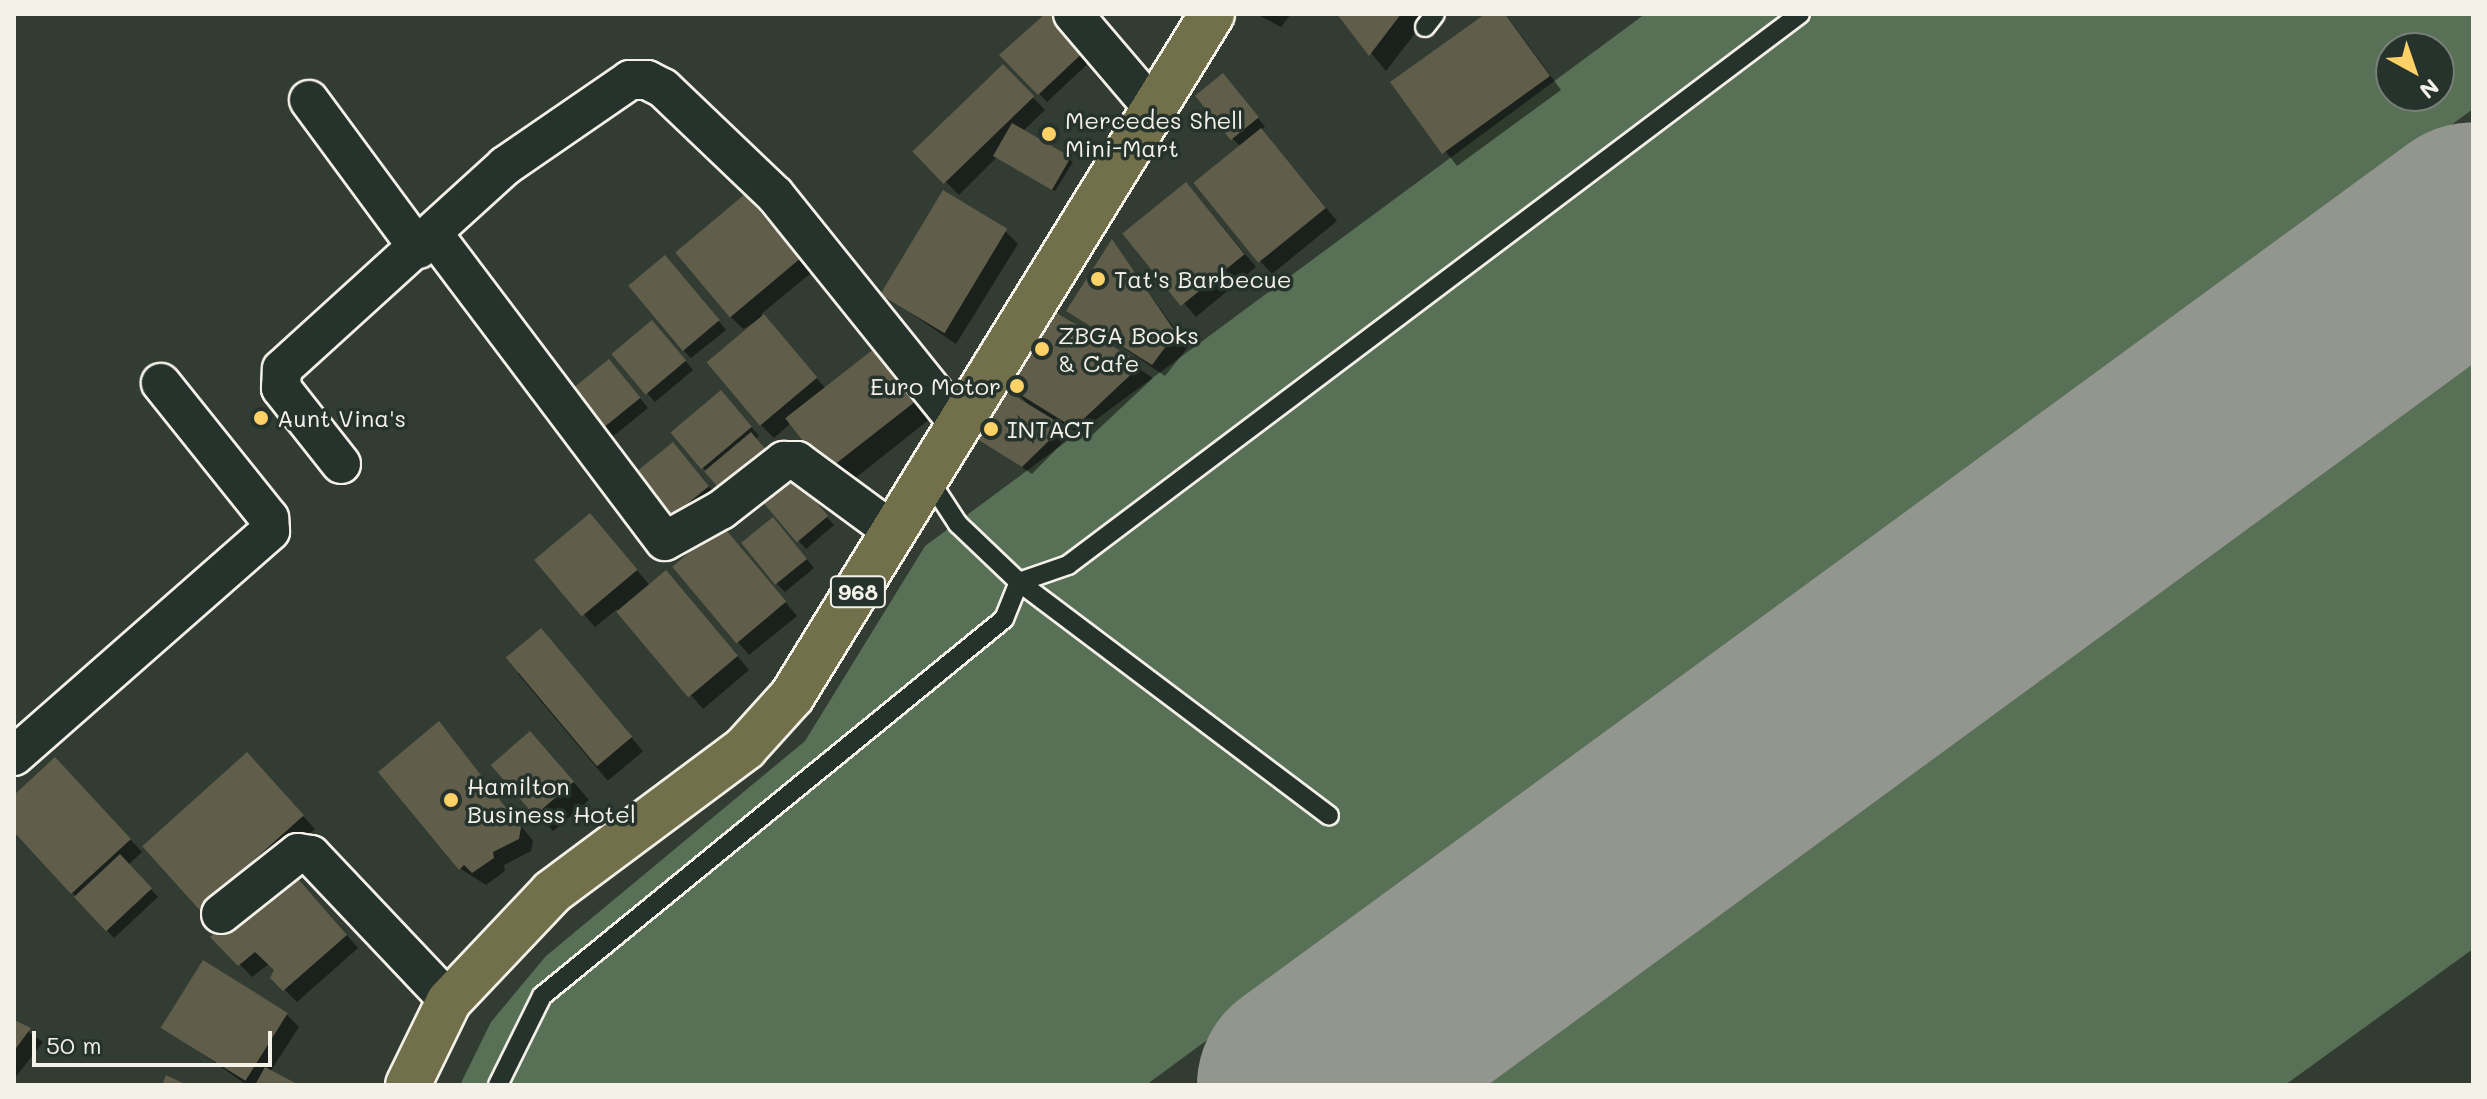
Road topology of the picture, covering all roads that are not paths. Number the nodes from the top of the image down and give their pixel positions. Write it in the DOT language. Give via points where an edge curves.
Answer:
graph roads {
  1 [pos="1073,14"];
  2 [pos="1212,14"];
  3 [pos="1800,14"];
  4 [pos="309,100"];
  5 [pos="1153,108"];
  6 [pos="426,242"];
  7 [pos="161,383"];
  8 [pos="958,423"];
  9 [pos="341,464"];
  10 [pos="928,478"];
  11 [pos="895,533"];
  12 [pos="1019,582"];
  13 [pos="18,745"];
  14 [pos="1329,816"];
  15 [pos="221,914"];
  16 [pos="449,1001"];
  17 [pos="408,1085"];
  18 [pos="498,1085"];
  1 -- 5 [label="street"];
  2 -- 5 [label="main road, 968"];
  3 -- 12 [label="lane" via="1079,559"];
  4 -- 6 [label="street"];
  5 -- 8 [label="main road, 968"];
  6 -- 8 [label="street" via="505,166 578,111 630,80 647,80 663,88 810,233"];
  6 -- 9 [label="street" via="282,369 281,388"];
  6 -- 11 [label="street" via="665,541 721,510 784,461 797,461"];
  7 -- 13 [label="street" via="269,518 270,531"];
  8 -- 10 [label="main road, 968"];
  10 -- 11 [label="main road, 968"];
  10 -- 12 [label="lane" via="958,524"];
  11 -- 16 [label="main road, 968" via="792,696 745,748 552,892"];
  12 -- 14 [label="lane"];
  12 -- 18 [label="lane" via="1004,619 542,996"];
  15 -- 16 [label="street" via="298,853 311,855"];
  16 -- 17 [label="main road, 968"];
}
